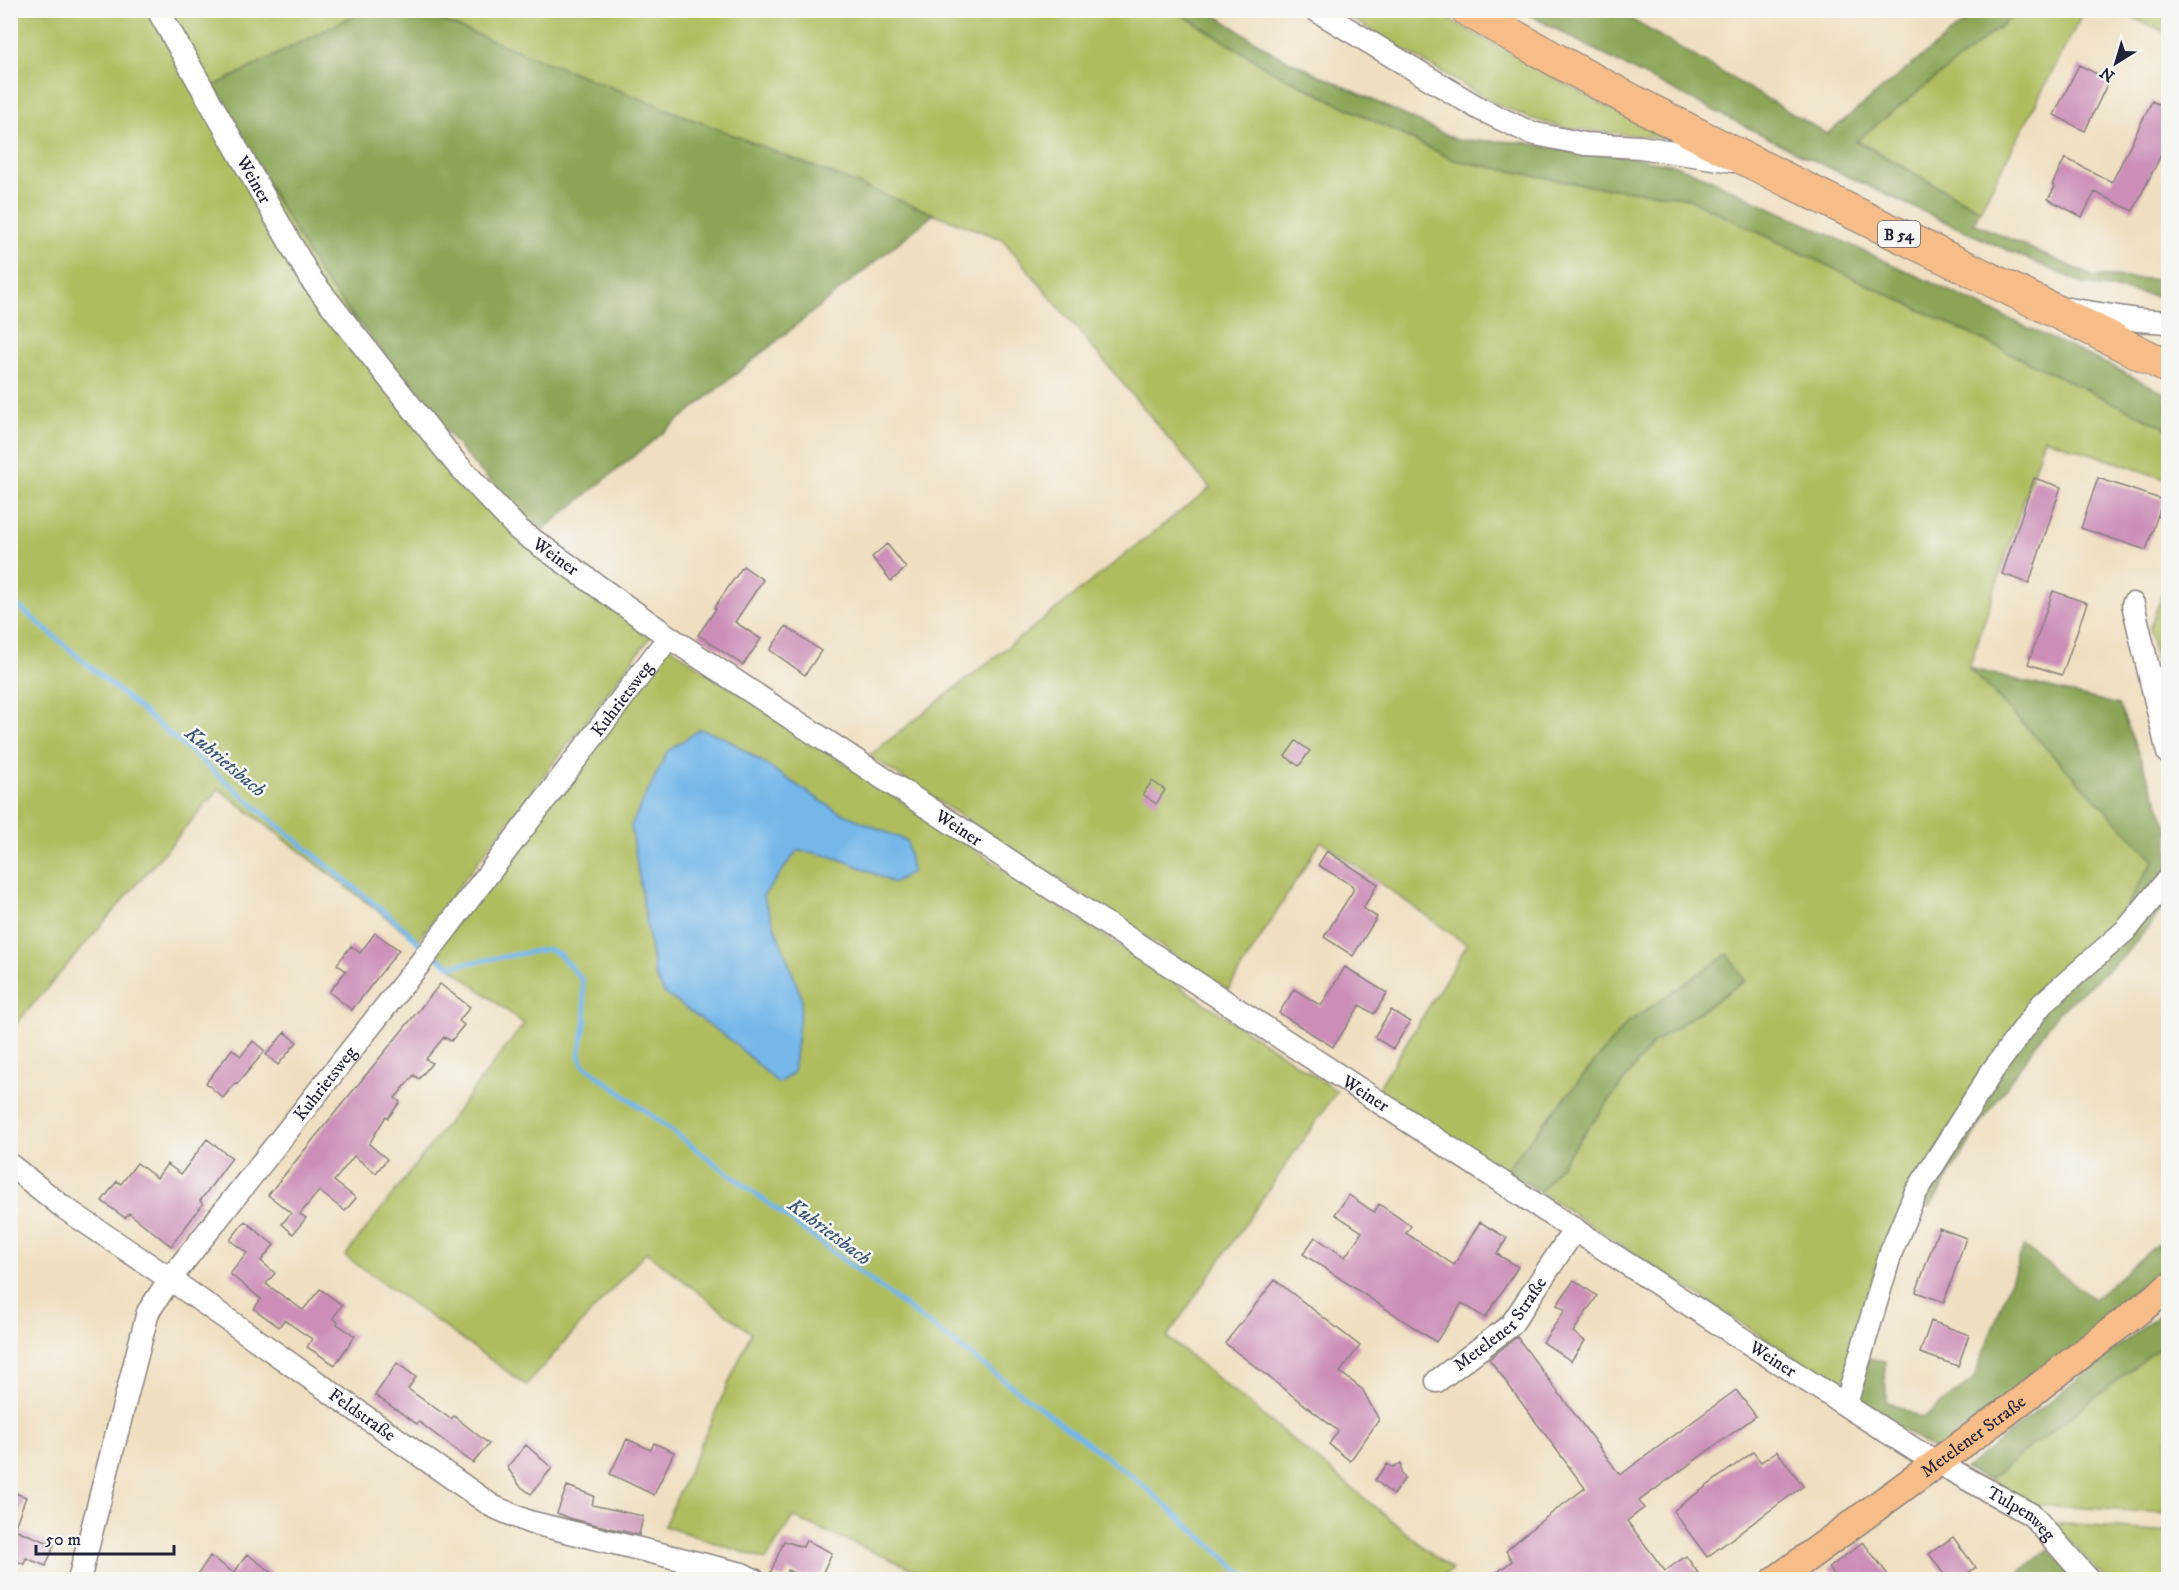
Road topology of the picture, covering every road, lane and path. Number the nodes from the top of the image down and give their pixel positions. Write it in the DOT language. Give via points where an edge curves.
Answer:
graph roads {
  1 [pos="158,10"];
  2 [pos="1316,10"];
  3 [pos="1468,10"];
  4 [pos="1753,164"];
  5 [pos="2045,305"];
  6 [pos="2169,322"];
  7 [pos="2169,367"];
  8 [pos="2133,604"];
  9 [pos="669,637"];
  10 [pos="2169,753"];
  11 [pos="2169,879"];
  12 [pos="10,1165"];
  13 [pos="1575,1229"];
  14 [pos="170,1279"];
  15 [pos="2169,1288"];
  16 [pos="1437,1381"];
  17 [pos="1846,1404"];
  18 [pos="1938,1462"];
  19 [pos="79,1580"];
  20 [pos="754,1580"];
  21 [pos="1776,1580"];
  22 [pos="2090,1580"];
  1 -- 9 [label="street, Weiner" via="310,278 455,462 519,530"];
  2 -- 4 [label="street" via="1480,109 1531,133 1585,144 1640,147"];
  3 -- 4 [label="highway, B 54"];
  4 -- 5 [label="highway, B 54"];
  5 -- 6 [label="street"];
  5 -- 7 [label="highway, B 54"];
  8 -- 10 [label="street"];
  9 -- 13 [label="street, Weiner"];
  9 -- 14 [label="street, Kuhrietsweg" via="424,958"];
  11 -- 17 [label="street" via="2127,929 2042,1004 1993,1070 1915,1194 1891,1252"];
  12 -- 14 [label="street, Feldstraße" via="63,1207"];
  13 -- 16 [label="street, Metelener Straße" via="1511,1325"];
  13 -- 17 [label="street, Weiner"];
  14 -- 19 [label="street, Kuhrietsweg" via="148,1312"];
  14 -- 20 [label="street, Feldstraße" via="492,1506 529,1522"];
  15 -- 18 [label="main road, Metelener Straße"];
  17 -- 18 [label="street, Weiner"];
  18 -- 21 [label="main road, Metelener Straße"];
  18 -- 22 [label="street, Tulpenweg" via="2032,1515"];
}
